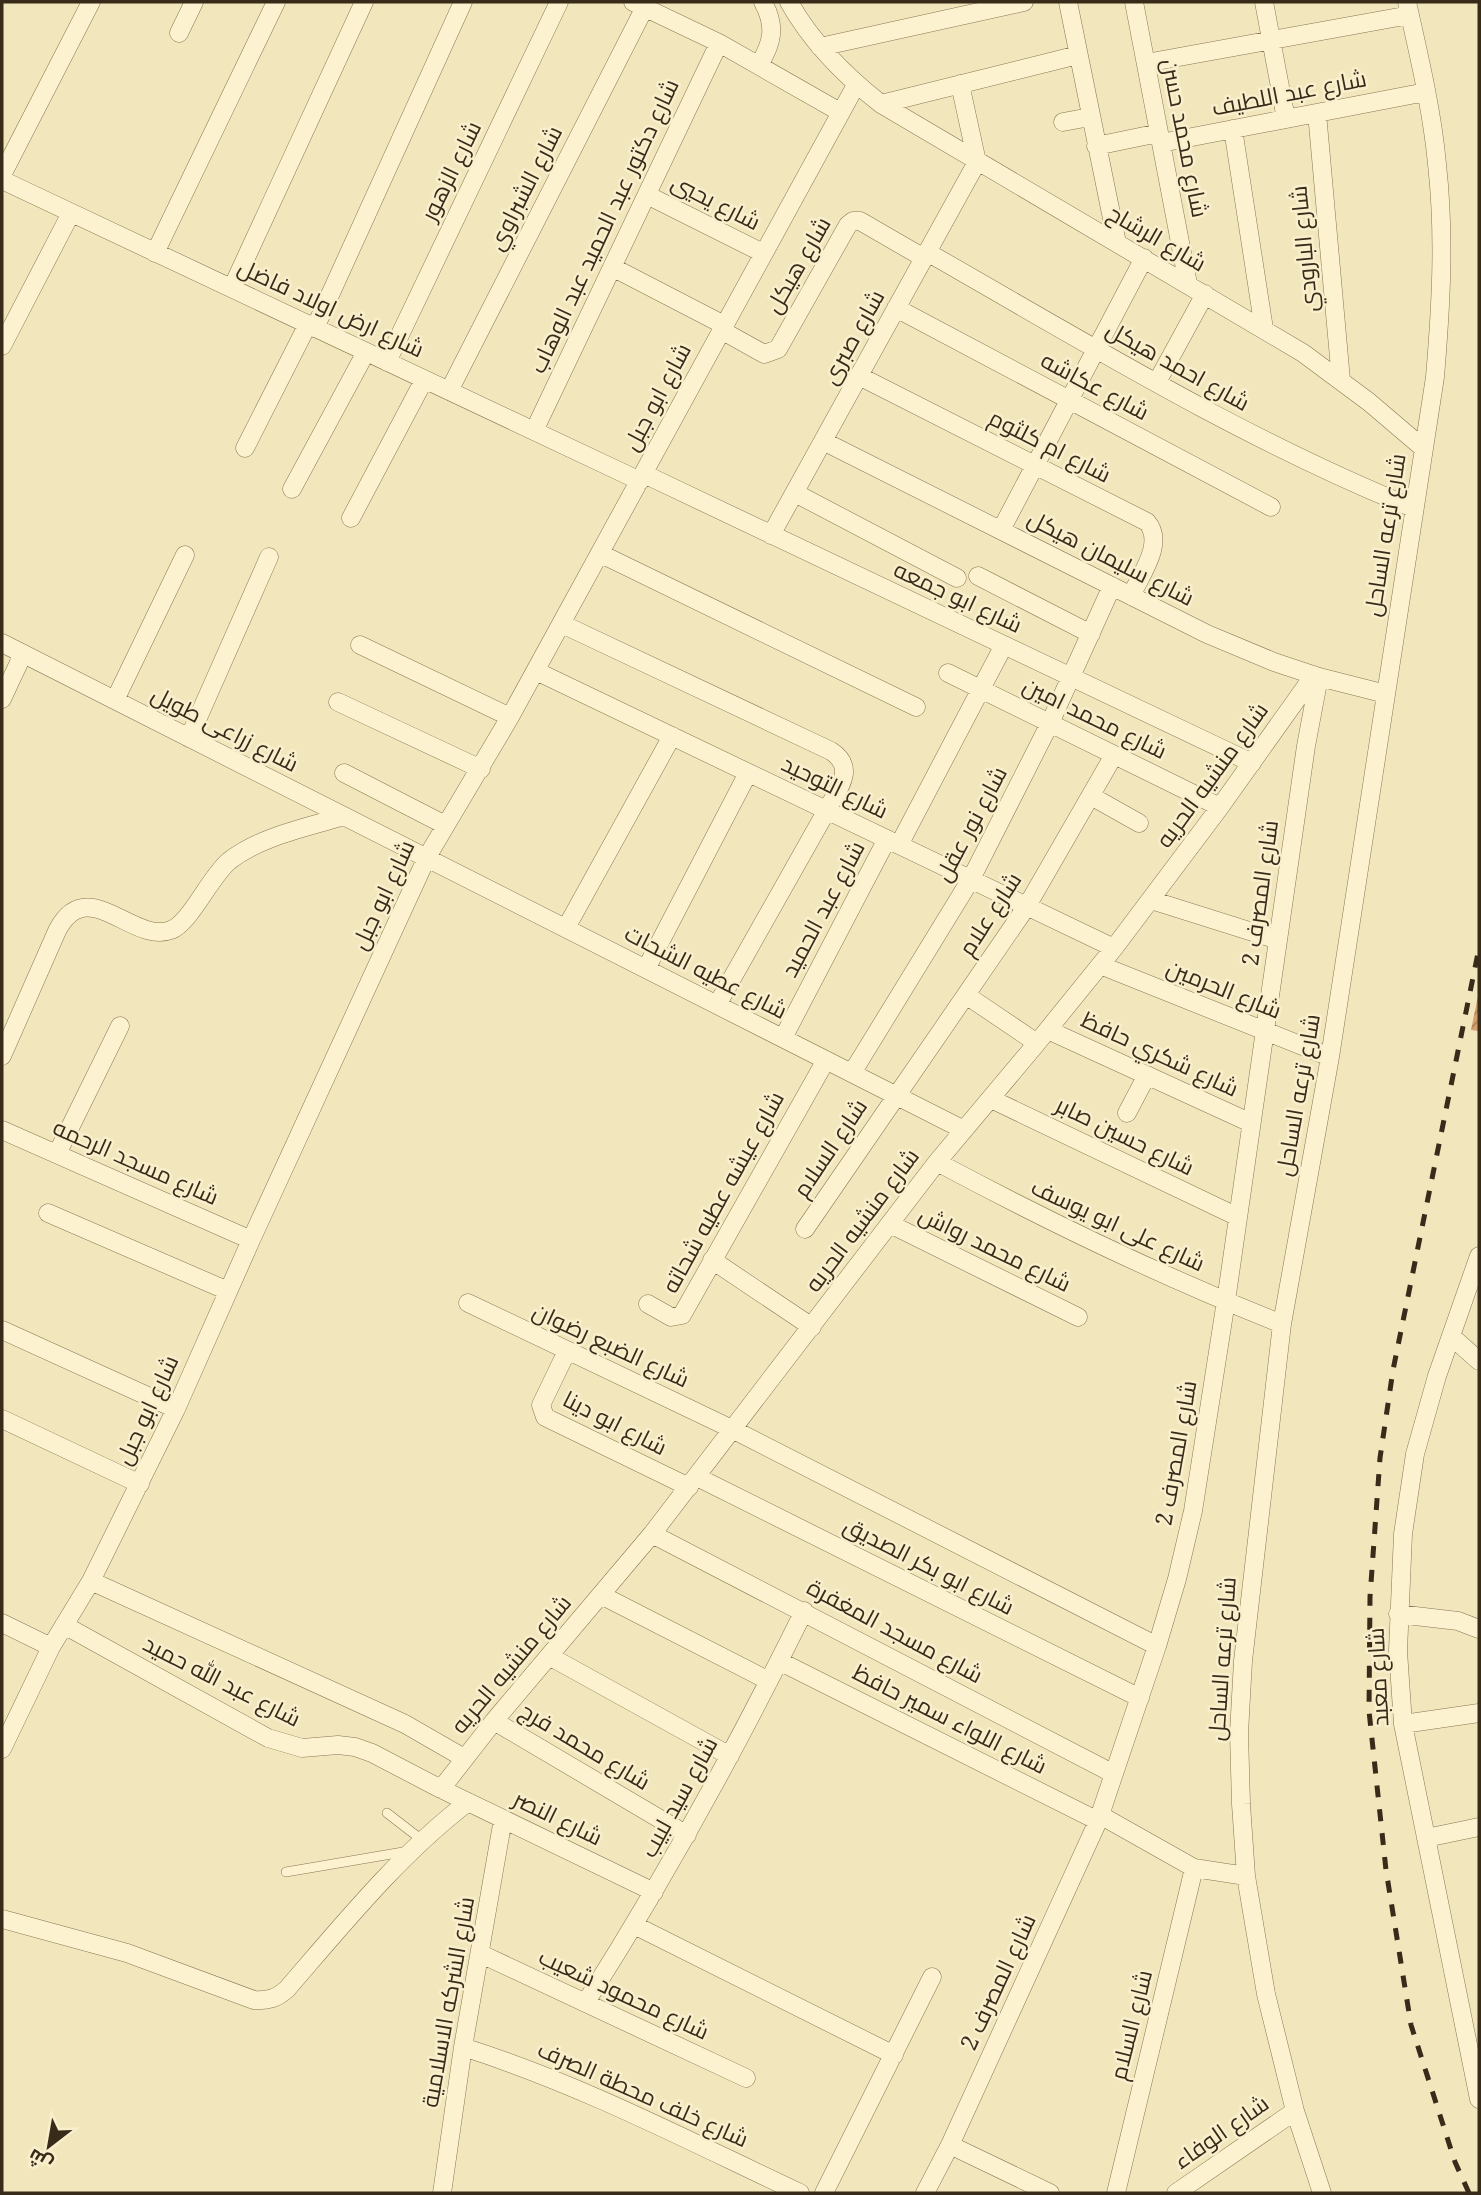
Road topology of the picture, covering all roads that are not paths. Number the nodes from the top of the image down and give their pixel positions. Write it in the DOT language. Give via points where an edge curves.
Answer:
graph roads {
  1 [pos="91,2"];
  2 [pos="194,2"];
  3 [pos="276,2"];
  4 [pos="364,2"];
  5 [pos="463,2"];
  6 [pos="559,2"];
  7 [pos="763,2"];
  8 [pos="789,2"];
  9 [pos="1024,2"];
  10 [pos="1068,2"];
  11 [pos="1135,2"];
  12 [pos="1264,2"];
  13 [pos="639,4"];
  14 [pos="1409,8"];
  15 [pos="178,33"];
  16 [pos="1271,41"];
  17 [pos="719,43"];
  18 [pos="820,47"];
  19 [pos="1078,55"];
  20 [pos="1146,63"];
  21 [pos="760,65"];
  22 [pos="960,84"];
  23 [pos="856,85"];
  24 [pos="1426,92"];
  25 [pos="881,104"];
  26 [pos="840,112"];
  27 [pos="1317,113"];
  28 [pos="1090,117"];
  29 [pos="1286,119"];
  30 [pos="1063,122"];
  31 [pos="1233,129"];
  32 [pos="1160,138"];
  33 [pos="1096,146"];
  34 [pos="977,162"];
  35 [pos="2,177"];
  36 [pos="647,195"];
  37 [pos="71,213"];
  38 [pos="1117,243"];
  39 [pos="156,253"];
  40 [pos="763,253"];
  41 [pos="925,255"];
  42 [pos="1144,258"];
  43 [pos="612,267"];
  44 [pos="1188,284"];
  45 [pos="232,288"];
  46 [pos="1205,294"];
  47 [pos="896,308"];
  48 [pos="311,326"];
  49 [pos="723,328"];
  50 [pos="1264,329"];
  51 [pos="2,346"];
  52 [pos="1096,348"];
  53 [pos="366,352"];
  54 [pos="387,362"];
  55 [pos="859,376"];
  56 [pos="424,380"];
  57 [pos="1341,380"];
  58 [pos="1157,382"];
  59 [pos="449,391"];
  60 [pos="1069,400"];
  61 [pos="534,431"];
  62 [pos="823,440"];
  63 [pos="245,448"];
  64 [pos="1423,448"];
  65 [pos="1035,465"];
  66 [pos="642,477"];
  67 [pos="292,489"];
  68 [pos="795,493"];
  69 [pos="1271,507"];
  70 [pos="1413,508"];
  71 [pos="351,517"];
  72 [pos="1001,530"];
  73 [pos="771,535"];
  74 [pos="601,554"];
  75 [pos="186,555"];
  76 [pos="269,557"];
  77 [pos="978,576"];
  78 [pos="957,579"];
  79 [pos="1112,586"];
  80 [pos="1131,596"];
  81 [pos="562,624"];
  82 [pos="1091,634"];
  83 [pos="2,643"];
  84 [pos="360,645"];
  85 [pos="1004,645"];
  86 [pos="23,654"];
  87 [pos="536,671"];
  88 [pos="948,673"];
  89 [pos="1316,676"];
  90 [pos="1071,678"];
  91 [pos="981,689"];
  92 [pos="1386,694"];
  93 [pos="2,699"];
  94 [pos="115,700"];
  95 [pos="338,702"];
  96 [pos="916,707"];
  97 [pos="510,717"];
  98 [pos="1050,723"];
  99 [pos="672,736"];
  100 [pos="189,738"];
  101 [pos="1114,755"];
  102 [pos="1252,763"];
  103 [pos="481,769"];
  104 [pos="748,772"];
  105 [pos="344,774"];
  106 [pos="1091,796"];
  107 [pos="1220,807"];
  108 [pos="827,810"];
  109 [pos="344,816"];
  110 [pos="1139,823"];
  111 [pos="445,825"];
  112 [pos="893,842"];
  113 [pos="427,858"];
  114 [pos="971,879"];
  115 [pos="1151,900"];
  116 [pos="1027,906"];
  117 [pos="566,928"];
  118 [pos="1278,940"];
  119 [pos="1114,948"];
  120 [pos="1100,965"];
  121 [pos="646,969"];
  122 [pos="965,995"];
  123 [pos="717,1005"];
  124 [pos="120,1026"];
  125 [pos="1265,1031"];
  126 [pos="1043,1037"];
  127 [pos="783,1038"];
  128 [pos="2,1056"];
  129 [pos="1331,1058"];
  130 [pos="826,1060"];
  131 [pos="852,1073"];
  132 [pos="1147,1075"];
  133 [pos="896,1095"];
  134 [pos="991,1099"];
  135 [pos="1127,1113"];
  136 [pos="1251,1123"];
  137 [pos="2,1130"];
  138 [pos="964,1130"];
  139 [pos="57,1154"];
  140 [pos="937,1162"];
  141 [pos="48,1213"];
  142 [pos="1238,1217"];
  143 [pos="890,1224"];
  144 [pos="805,1229"];
  145 [pos="251,1240"];
  146 [pos="1479,1256"];
  147 [pos="712,1260"];
  148 [pos="228,1291"];
  149 [pos="1226,1301"];
  150 [pos="468,1303"];
  151 [pos="648,1304"];
  152 [pos="1078,1317"];
  153 [pos="1282,1324"];
  154 [pos="812,1327"];
  155 [pos="2,1331"];
  156 [pos="1451,1336"];
  157 [pos="567,1351"];
  158 [pos="1479,1361"];
  159 [pos="176,1409"];
  160 [pos="2,1419"];
  161 [pos="734,1430"];
  162 [pos="693,1482"];
  163 [pos="140,1484"];
  164 [pos="652,1534"];
  165 [pos="91,1581"];
  166 [pos="601,1595"];
  167 [pos="804,1611"];
  168 [pos="1398,1614"];
  169 [pos="2,1623"];
  170 [pos="64,1625"];
  171 [pos="1479,1629"];
  172 [pos="1157,1646"];
  173 [pos="51,1647"];
  174 [pos="549,1656"];
  175 [pos="779,1661"];
  176 [pos="769,1681"];
  177 [pos="1140,1698"];
  178 [pos="1479,1713"];
  179 [pos="494,1721"];
  180 [pos="1403,1724"];
  181 [pos="2,1749"];
  182 [pos="730,1756"];
  183 [pos="464,1758"];
  184 [pos="1114,1774"];
  185 [pos="441,1789"];
  186 [pos="467,1802"];
  187 [pos="387,1812"];
  188 [pos="1099,1818"];
  189 [pos="503,1819"];
  190 [pos="1479,1827"];
  191 [pos="687,1835"];
  192 [pos="1426,1838"];
  193 [pos="416,1846"];
  194 [pos="1194,1868"];
  195 [pos="286,1872"];
  196 [pos="1246,1876"];
  197 [pos="654,1892"];
  198 [pos="2,1919"];
  199 [pos="634,1926"];
  200 [pos="481,1954"];
  201 [pos="932,1977"];
  202 [pos="586,2002"];
  203 [pos="463,2047"];
  204 [pos="1474,2054"];
  205 [pos="894,2055"];
  206 [pos="746,2078"];
  207 [pos="1479,2099"];
  208 [pos="1295,2110"];
  209 [pos="950,2145"];
  210 [pos="442,2193"];
  211 [pos="800,2193"];
  212 [pos="824,2193"];
  213 [pos="925,2193"];
  214 [pos="1050,2193"];
  215 [pos="1115,2193"];
  216 [pos="1176,2193"];
  217 [pos="1322,2193"];
  1 -- 35 [label="street"];
  2 -- 15 [label="street"];
  3 -- 39 [label="street"];
  4 -- 45 [label="street"];
  5 -- 48 [label="street"];
  6 -- 54 [label="street, شارع الزهور"];
  7 -- 21 [label="street" via="773,27"];
  8 -- 18 [label="street, شارع الرشاح"];
  9 -- 18 [label="street"];
  10 -- 19 [label="street"];
  11 -- 20 [label="street, شارع محمد حسن"];
  12 -- 16 [label="street"];
  13 -- 17 [label="street"];
  13 -- 59 [label="street, شارع الشبراوي"];
  14 -- 16 [label="street"];
  14 -- 24 [label="street, شارع ترعه الساحل"];
  16 -- 20 [label="street"];
  16 -- 29 [label="street"];
  17 -- 21 [label="street"];
  17 -- 36 [label="street, شارع دكتور عبد الحميد عبد الوهاب"];
  18 -- 23 [label="street, شارع الرشاح"];
  19 -- 22 [label="street"];
  19 -- 28 [label="street"];
  20 -- 32 [label="street, شارع محمد حسن"];
  21 -- 26 [label="street"];
  22 -- 25 [label="street"];
  22 -- 34 [label="street"];
  23 -- 25 [label="street, شارع الرشاح"];
  23 -- 26 [label="street, شارع ابو جبل"];
  24 -- 27 [label="street, شارع عبد اللطيف"];
  24 -- 64 [label="street, شارع ترعه الساحل" via="1437,163 1442,258 1434,377"];
  25 -- 34 [label="street, شارع الرشاح"];
  26 -- 40 [label="street, شارع ابو جبل"];
  27 -- 29 [label="street, شارع عبد اللطيف"];
  27 -- 57 [label="street, شارع البارودي"];
  28 -- 30 [label="street"];
  28 -- 33 [label="street"];
  29 -- 31 [label="street, شارع عبد اللطيف"];
  31 -- 32 [label="street, شارع عبد اللطيف"];
  31 -- 50 [label="street"];
  32 -- 33 [label="street, شارع عبد اللطيف"];
  32 -- 44 [label="street, شارع محمد حسن"];
  33 -- 38 [label="street"];
  34 -- 38 [label="street, شارع الرشاح"];
  34 -- 41 [label="street, شارع صبرى"];
  35 -- 37 [label="street, شارع ارض اولاد فاضل"];
  36 -- 40 [label="street, شارع يحيي"];
  36 -- 43 [label="street, شارع دكتور عبد الحميد عبد الوهاب"];
  37 -- 39 [label="street, شارع ارض اولاد فاضل"];
  37 -- 51 [label="street"];
  38 -- 42 [label="street, شارع الرشاح"];
  39 -- 45 [label="street, شارع ارض اولاد فاضل"];
  40 -- 49 [label="street, شارع ابو جبل"];
  41 -- 47 [label="street, شارع صبرى"];
  41 -- 49 [label="street, شارع هيكل" via="853,220 778,349 764,354"];
  41 -- 52 [label="street, شارع احمد هيكل"];
  42 -- 44 [label="street, شارع الرشاح"];
  42 -- 52 [label="street"];
  43 -- 49 [label="street"];
  43 -- 61 [label="street, شارع دكتور عبد الحميد عبد الوهاب"];
  44 -- 46 [label="street, شارع الرشاح"];
  45 -- 48 [label="street, شارع ارض اولاد فاضل"];
  46 -- 50 [label="street, شارع الرشاح"];
  46 -- 58 [label="street"];
  47 -- 55 [label="street, شارع صبرى"];
  47 -- 60 [label="street, شارع عكاشه"];
  48 -- 53 [label="street, شارع ارض اولاد فاضل"];
  48 -- 63 [label="street"];
  49 -- 66 [label="street, شارع ابو جبل"];
  50 -- 57 [label="street, شارع الرشاح"];
  52 -- 58 [label="street, شارع احمد هيكل"];
  52 -- 60 [label="street"];
  53 -- 54 [label="street, شارع ارض اولاد فاضل"];
  53 -- 67 [label="street"];
  54 -- 56 [label="street, شارع ارض اولاد فاضل"];
  55 -- 62 [label="street, شارع صبرى"];
  55 -- 65 [label="street, شارع ام كلثوم"];
  56 -- 59 [label="street, شارع ارض اولاد فاضل"];
  56 -- 71 [label="street"];
  57 -- 64 [label="street, شارع الرشاح"];
  58 -- 70 [label="street, شارع احمد هيكل" via="1292,455"];
  59 -- 61 [label="street, شارع ارض اولاد فاضل"];
  60 -- 65 [label="street"];
  60 -- 69 [label="street, شارع عكاشه"];
  61 -- 66 [label="street, شارع ارض اولاد فاضل"];
  62 -- 68 [label="street, شارع صبرى"];
  62 -- 72 [label="street, شارع سليمان هيكل"];
  64 -- 70 [label="street, شارع ترعه الساحل"];
  65 -- 72 [label="street"];
  65 -- 80 [label="street, شارع ام كلثوم" via="1153,528 1155,544"];
  66 -- 73 [label="street, شارع ابو جمعه"];
  66 -- 74 [label="street, شارع ابو جبل"];
  68 -- 73 [label="street, شارع صبرى"];
  68 -- 78 [label="street"];
  70 -- 92 [label="street, شارع ترعه الساحل"];
  72 -- 79 [label="street, شارع سليمان هيكل"];
  73 -- 85 [label="street, شارع ابو جمعه"];
  74 -- 81 [label="street, شارع ابو جبل"];
  74 -- 96 [label="street"];
  75 -- 94 [label="street"];
  76 -- 100 [label="street"];
  77 -- 82 [label="street"];
  79 -- 80 [label="street, شارع سليمان هيكل"];
  79 -- 82 [label="street, شارع نور عقل"];
  80 -- 89 [label="street, شارع سليمان هيكل" via="1229,644"];
  81 -- 87 [label="street, شارع ابو جبل"];
  81 -- 108 [label="street" via="841,758 843,778"];
  82 -- 90 [label="street, شارع نور عقل"];
  83 -- 86 [label="street, شارع زراعى طويل"];
  84 -- 97 [label="street"];
  85 -- 90 [label="street, شارع ابو جمعه"];
  85 -- 91 [label="street, شارع عبد الحميد"];
  86 -- 93 [label="street"];
  86 -- 94 [label="street, شارع زراعى طويل"];
  87 -- 97 [label="street, شارع ابو جبل"];
  87 -- 99 [label="street, شارع التوحيد"];
  88 -- 91 [label="street, شارع محمد امين"];
  89 -- 92 [label="street, شارع سليمان هيكل"];
  89 -- 102 [label="street, شارع منشيه الحريه"];
  89 -- 118 [label="street, شارع المصرف 2"];
  90 -- 98 [label="street, شارع نور عقل"];
  90 -- 102 [label="street, شارع ابو جمعه"];
  91 -- 98 [label="street, شارع محمد امين"];
  91 -- 112 [label="street, شارع عبد الحميد"];
  92 -- 129 [label="street, شارع ترعه الساحل"];
  94 -- 100 [label="street, شارع زراعى طويل"];
  95 -- 103 [label="street"];
  97 -- 103 [label="street, شارع ابو جبل"];
  98 -- 101 [label="street, شارع محمد امين"];
  98 -- 114 [label="street, شارع نور عقل"];
  99 -- 104 [label="street, شارع التوحيد"];
  99 -- 117 [label="street"];
  100 -- 109 [label="street, شارع زراعى طويل"];
  101 -- 106 [label="street, شارع علام"];
  101 -- 107 [label="street, شارع محمد امين"];
  102 -- 107 [label="street, شارع منشيه الحريه"];
  103 -- 111 [label="street, شارع ابو جبل"];
  104 -- 108 [label="street, شارع التوحيد"];
  104 -- 121 [label="street"];
  105 -- 111 [label="street"];
  106 -- 110 [label="street"];
  106 -- 116 [label="street, شارع علام"];
  107 -- 115 [label="street, شارع منشيه الحريه"];
  108 -- 112 [label="street, شارع التوحيد"];
  108 -- 123 [label="street"];
  109 -- 113 [label="street, شارع زراعى طويل"];
  109 -- 128 [label="street" via="242,852 216,874 171,930 146,929 89,907 68,915"];
  111 -- 113 [label="street, شارع ابو جبل"];
  112 -- 114 [label="street, شارع التوحيد"];
  112 -- 127 [label="street, شارع عبد الحميد"];
  113 -- 117 [label="street, شارع عطيه الشحات"];
  113 -- 145 [label="street, شارع ابو جبل"];
  114 -- 116 [label="street, شارع التوحيد"];
  114 -- 131 [label="street, شارع نور عقل"];
  115 -- 118 [label="street"];
  115 -- 119 [label="street, شارع منشيه الحريه"];
  116 -- 119 [label="street, شارع التوحيد"];
  116 -- 122 [label="street, شارع علام"];
  117 -- 121 [label="street, شارع عطيه الشحات"];
  118 -- 125 [label="street, شارع المصرف 2"];
  119 -- 120 [label="street, شارع منشيه الحريه"];
  120 -- 125 [label="street, شارع الحرمين"];
  120 -- 126 [label="street, شارع منشيه الحريه"];
  121 -- 123 [label="street, شارع عطيه الشحات"];
  122 -- 126 [label="street, شارع شكري حافظ"];
  122 -- 133 [label="street, شارع علام"];
  123 -- 127 [label="street, شارع عطيه الشحات"];
  124 -- 139 [label="street"];
  125 -- 129 [label="street, شارع الحرمين"];
  125 -- 136 [label="street, شارع المصرف 2"];
  126 -- 132 [label="street, شارع شكري حافظ"];
  126 -- 134 [label="street, شارع منشيه الحريه"];
  127 -- 130 [label="street, شارع عطيه الشحات"];
  129 -- 153 [label="street, شارع ترعه الساحل"];
  130 -- 131 [label="street, شارع عطيه الشحات"];
  130 -- 147 [label="street, شارع عيشه عطيه شحاته"];
  131 -- 133 [label="street, شارع عطيه الشحات"];
  132 -- 135 [label="street"];
  132 -- 136 [label="street, شارع شكري حافظ"];
  133 -- 138 [label="street, شارع عطيه الشحات"];
  133 -- 144 [label="street, شارع السلام"];
  134 -- 138 [label="street, شارع منشيه الحريه"];
  134 -- 142 [label="street, شارع حسين صابر"];
  136 -- 142 [label="street, شارع المصرف 2"];
  137 -- 139 [label="street, شارع مسجد الرحمه"];
  138 -- 140 [label="street, شارع منشيه الحريه"];
  139 -- 145 [label="street, شارع مسجد الرحمه"];
  140 -- 143 [label="street, شارع منشيه الحريه"];
  140 -- 149 [label="street, شارع على ابو يوسف" via="1091,1242"];
  141 -- 148 [label="street"];
  142 -- 149 [label="street, شارع المصرف 2"];
  143 -- 152 [label="street, شارع محمد رواش"];
  143 -- 154 [label="street, شارع منشيه الحريه"];
  145 -- 148 [label="street, شارع ابو جبل"];
  146 -- 156 [label="street, شارع معبد"];
  147 -- 151 [label="street, شارع عيشه عطيه شحاته" via="682,1315 671,1317"];
  147 -- 154 [label="street"];
  148 -- 159 [label="street, شارع ابو جبل"];
  149 -- 153 [label="street, شارع على ابو يوسف"];
  149 -- 172 [label="street, شارع المصرف 2" via="1193,1511"];
  150 -- 157 [label="street, شارع الضبع رضوان"];
  153 -- 196 [label="street, شارع ترعه الساحل" via="1243,1661 1239,1733"];
  154 -- 161 [label="street, شارع منشيه الحريه"];
  155 -- 159 [label="street"];
  156 -- 158 [label="street"];
  156 -- 168 [label="street, شارع معبد" via="1410,1480"];
  157 -- 161 [label="street, شارع الضبع رضوان"];
  157 -- 162 [label="street, شارع ابو دينا" via="541,1405 545,1418"];
  159 -- 163 [label="street, شارع ابو جبل"];
  160 -- 163 [label="street"];
  161 -- 162 [label="street, شارع منشيه الحريه"];
  161 -- 172 [label="street, شارع الضبع رضوان"];
  162 -- 164 [label="street, شارع منشيه الحريه"];
  162 -- 177 [label="street, شارع ابو بكر الصديق"];
  163 -- 165 [label="street, شارع ابو جبل"];
  164 -- 166 [label="street, شارع منشيه الحريه"];
  164 -- 167 [label="street, شارع مسجد المغفرة"];
  165 -- 170 [label="street, شارع ابو جبل"];
  165 -- 183 [label="street" via="405,1724"];
  166 -- 174 [label="street, شارع منشيه الحريه"];
  166 -- 176 [label="street"];
  167 -- 175 [label="street, شارع سيد لبيب"];
  167 -- 184 [label="street, شارع مسجد المغفرة"];
  168 -- 171 [label="street" via="1458,1621"];
  168 -- 180 [label="street, شارع معبد"];
  169 -- 173 [label="street"];
  170 -- 173 [label="street, شارع ابو جبل"];
  170 -- 185 [label="street, شارع عبد الله حميد" via="268,1738 302,1748 355,1746"];
  172 -- 177 [label="street, شارع المصرف 2"];
  173 -- 181 [label="street, شارع ابو جبل"];
  174 -- 179 [label="street, شارع منشيه الحريه"];
  174 -- 182 [label="street"];
  175 -- 176 [label="street, شارع سيد لبيب"];
  175 -- 188 [label="street, شارع اللواء سمير حافظ"];
  176 -- 182 [label="street, شارع سيد لبيب"];
  177 -- 184 [label="street, شارع المصرف 2"];
  178 -- 180 [label="street"];
  179 -- 183 [label="street, شارع منشيه الحريه"];
  179 -- 191 [label="street, شارع محمد فرج"];
  180 -- 192 [label="street, شارع معبد"];
  182 -- 191 [label="street, شارع سيد لبيب"];
  183 -- 185 [label="street, شارع منشيه الحريه"];
  184 -- 188 [label="street, شارع المصرف 2"];
  185 -- 186 [label="street, شارع النصر"];
  186 -- 189 [label="street, شارع النصر"];
  186 -- 193 [label="street"];
  187 -- 193 [label="lane"];
  188 -- 194 [label="street, شارع اللواء سمير حافظ"];
  188 -- 209 [label="street, شارع المصرف 2"];
  189 -- 197 [label="street, شارع النصر"];
  189 -- 200 [label="street, شارع الشركه الاسلامية"];
  190 -- 192 [label="street"];
  191 -- 197 [label="street, شارع سيد لبيب"];
  192 -- 204 [label="street, شارع معبد"];
  193 -- 195 [label="lane"];
  193 -- 198 [label="street" via="287,1989 267,2001 127,1953"];
  194 -- 196 [label="street"];
  194 -- 215 [label="street, شارع السلام"];
  196 -- 208 [label="street, شارع ترعه الساحل" via="1266,1994"];
  197 -- 199 [label="street, شارع سيد لبيب"];
  199 -- 202 [label="street, شارع سيد لبيب"];
  199 -- 205 [label="street"];
  200 -- 202 [label="street, شارع محمود شعيب"];
  200 -- 203 [label="street, شارع الشركه الاسلامية"];
  201 -- 205 [label="street"];
  202 -- 206 [label="street, شارع محمود شعيب"];
  203 -- 210 [label="street, شارع الشركه الاسلامية"];
  203 -- 211 [label="street, شارع خلف محطة الصرف" via="581,2090"];
  204 -- 207 [label="street, شارع معبد"];
  205 -- 212 [label="street"];
  208 -- 216 [label="street, شارع الوفاء"];
  208 -- 217 [label="street, شارع ترعه الساحل"];
  209 -- 213 [label="street, شارع المصرف 2"];
  209 -- 214 [label="street"];
}
